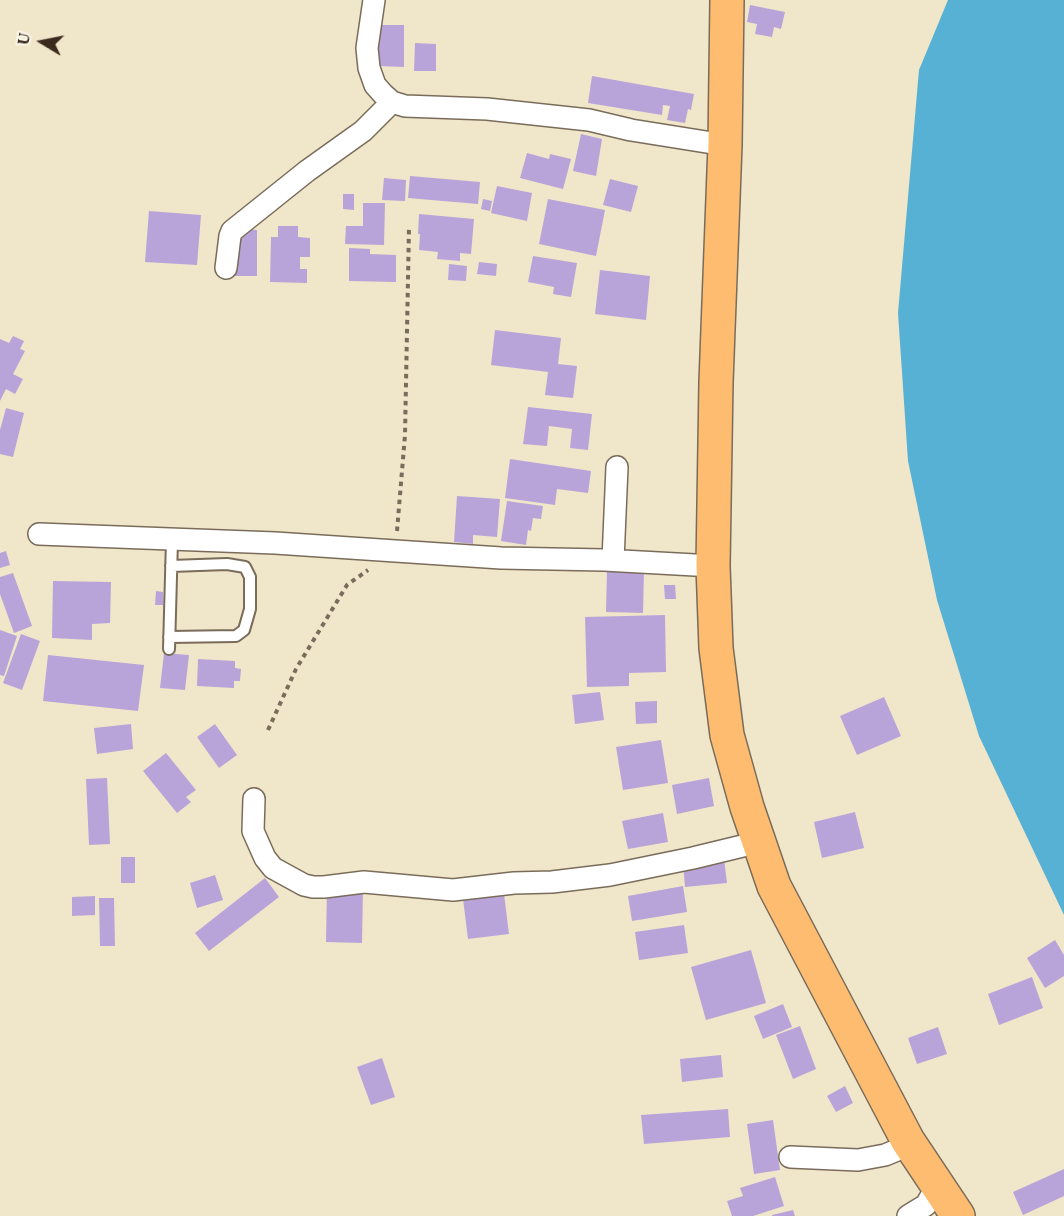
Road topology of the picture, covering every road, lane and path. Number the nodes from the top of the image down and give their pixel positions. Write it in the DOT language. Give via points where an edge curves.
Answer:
graph roads {
  1 [pos="374,0"];
  2 [pos="727,0"];
  3 [pos="392,102"];
  4 [pos="725,146"];
  5 [pos="409,227"];
  6 [pos="226,268"];
  7 [pos="617,467"];
  8 [pos="39,534"];
  9 [pos="172,540"];
  10 [pos="395,550"];
  11 [pos="613,560"];
  12 [pos="171,566"];
  13 [pos="713,566"];
  14 [pos="169,637"];
  15 [pos="169,649"];
  16 [pos="268,730"];
  17 [pos="254,800"];
  18 [pos="759,842"];
  19 [pos="908,1141"];
  20 [pos="790,1156"];
  21 [pos="948,1201"];
  22 [pos="908,1216"];
  1 -- 3 [label="street" via="369,68 375,85"];
  2 -- 4 [label="highway"];
  3 -- 4 [label="street" via="589,120"];
  3 -- 6 [label="street" via="363,131 232,231"];
  4 -- 13 [label="highway"];
  5 -- 10 [label="path" via="405,435"];
  7 -- 11 [label="street"];
  8 -- 9 [label="street"];
  9 -- 10 [label="street"];
  9 -- 12 [label="lane"];
  10 -- 11 [label="street" via="501,558"];
  10 -- 16 [label="path" via="347,585 296,669"];
  11 -- 13 [label="street"];
  12 -- 14 [label="lane"];
  12 -- 14 [label="lane" via="245,567 250,577 250,609 244,630 236,636"];
  13 -- 18 [label="highway" via="716,648 727,735"];
  14 -- 15 [label="lane"];
  17 -- 18 [label="street" via="253,831 265,858 273,867 312,887 364,882 453,890 552,882 610,875"];
  18 -- 19 [label="highway" via="774,886"];
  19 -- 20 [label="street" via="903,1148 885,1155 858,1160"];
  19 -- 21 [label="highway"];
  21 -- 22 [label="street" via="926,1205"];
}
